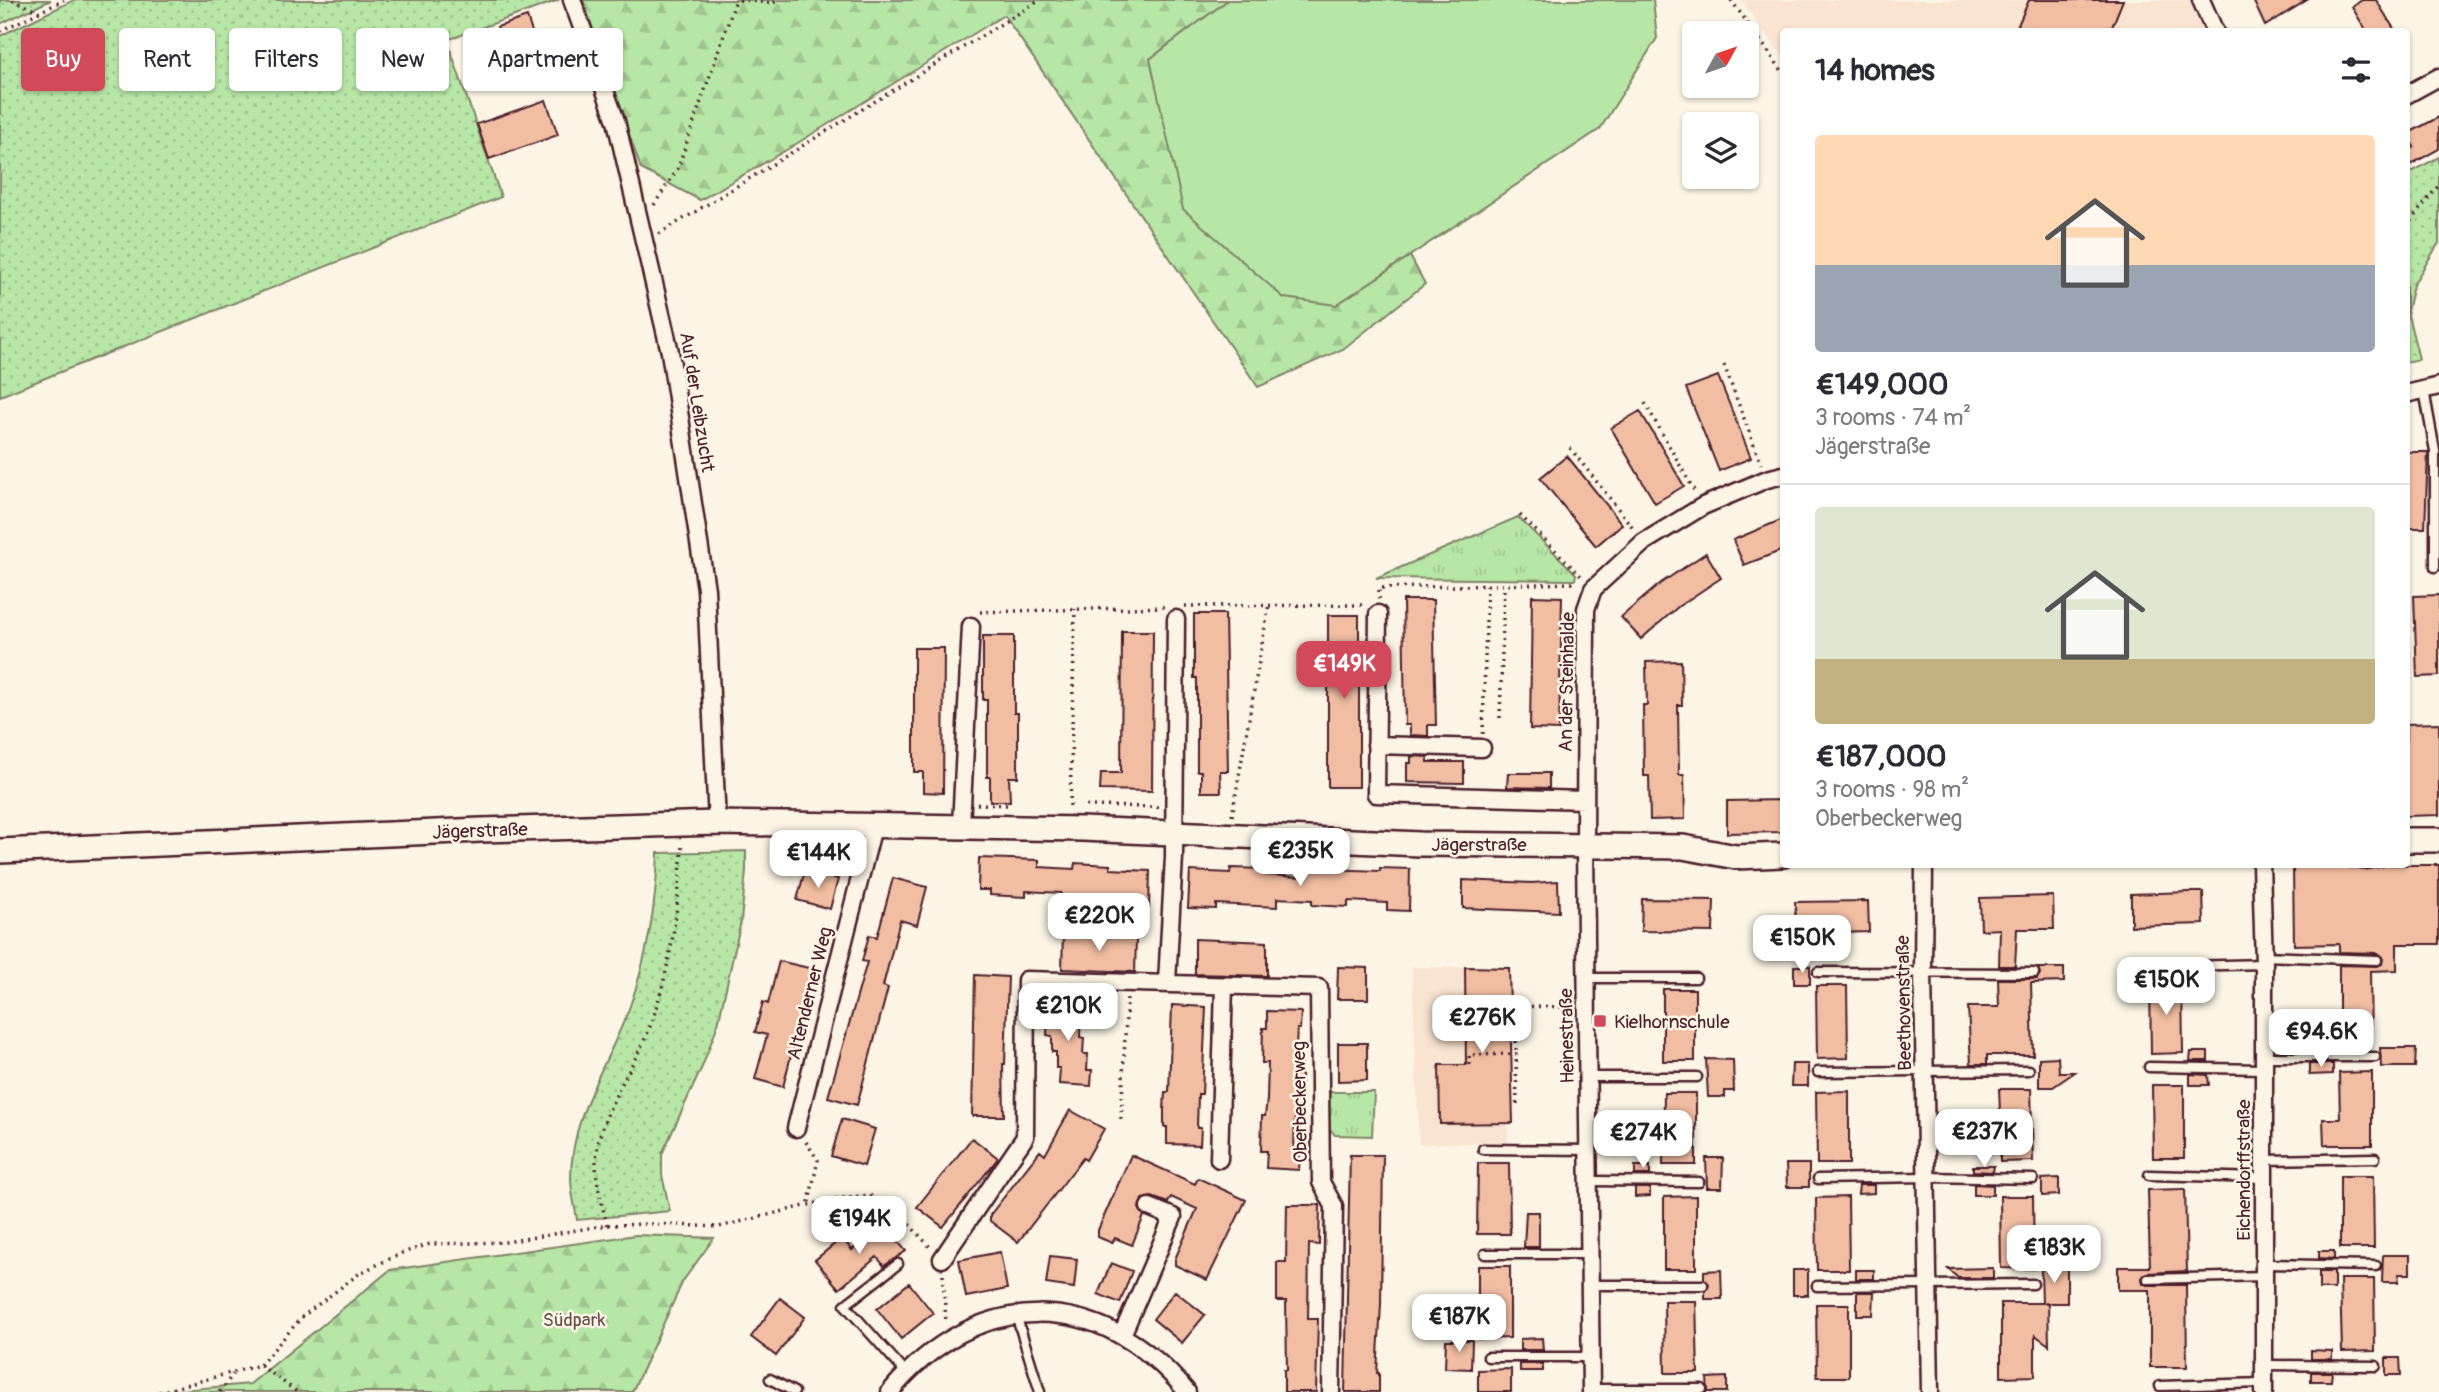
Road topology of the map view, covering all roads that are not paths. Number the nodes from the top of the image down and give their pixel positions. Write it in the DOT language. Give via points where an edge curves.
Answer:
graph roads {
  1 [pos="572,0"];
  2 [pos="2201,0"];
  3 [pos="2214,28"];
  4 [pos="2439,77"];
  5 [pos="2410,93"];
  6 [pos="2431,388"];
  7 [pos="2410,393"];
  8 [pos="1780,476"];
  9 [pos="2435,567"];
  10 [pos="1379,609"];
  11 [pos="1176,619"];
  12 [pos="971,626"];
  13 [pos="1376,745"];
  14 [pos="1482,748"];
  15 [pos="1585,800"];
  16 [pos="961,815"];
  17 [pos="717,822"];
  18 [pos="873,827"];
  19 [pos="1173,834"];
  20 [pos="2410,840"];
  21 [pos="2439,840"];
  22 [pos="1585,847"];
  23 [pos="0,851"];
  24 [pos="1780,855"];
  25 [pos="1924,868"];
  26 [pos="2261,868"];
  27 [pos="2264,960"];
  28 [pos="2377,960"];
  29 [pos="2146,967"];
  30 [pos="1818,972"];
  31 [pos="1923,972"];
  32 [pos="2034,973"];
  33 [pos="1586,978"];
  34 [pos="1696,978"];
  35 [pos="1167,982"];
  36 [pos="1224,986"];
  37 [pos="2375,1058"];
  38 [pos="2264,1063"];
  39 [pos="2150,1067"];
  40 [pos="2029,1070"];
  41 [pos="1818,1072"];
  42 [pos="1925,1072"];
  43 [pos="1588,1077"];
  44 [pos="1697,1077"];
  45 [pos="796,1128"];
  46 [pos="1483,1149"];
  47 [pos="1589,1150"];
  48 [pos="2375,1158"];
  49 [pos="1219,1159"];
  50 [pos="2264,1160"];
  51 [pos="2149,1175"];
  52 [pos="1926,1177"];
  53 [pos="2264,1178"];
  54 [pos="1818,1179"];
  55 [pos="2033,1179"];
  56 [pos="1590,1181"];
  57 [pos="1699,1182"];
  58 [pos="1149,1207"];
  59 [pos="1485,1254"];
  60 [pos="1590,1254"];
  61 [pos="942,1259"];
  62 [pos="898,1264"];
  63 [pos="2376,1266"];
  64 [pos="2264,1270"];
  65 [pos="2148,1279"];
  66 [pos="2033,1284"];
  67 [pos="1591,1285"];
  68 [pos="1703,1285"];
  69 [pos="1928,1285"];
  70 [pos="1818,1286"];
  71 [pos="1016,1315"];
  72 [pos="1122,1335"];
  73 [pos="1488,1357"];
  74 [pos="1591,1357"];
  75 [pos="2264,1365"];
  76 [pos="2376,1366"];
  77 [pos="906,1373"];
  78 [pos="770,1379"];
  79 [pos="2160,1386"];
  80 [pos="2264,1387"];
  81 [pos="1702,1389"];
  82 [pos="1591,1390"];
  83 [pos="794,1392"];
  84 [pos="890,1392"];
  85 [pos="1040,1392"];
  86 [pos="1187,1392"];
  87 [pos="1331,1392"];
  88 [pos="1930,1392"];
  1 -- 17 [label="street, Auf der Leibzucht" via="616,121 670,352 706,589"];
  2 -- 3 [label="street"];
  4 -- 5 [label="street"];
  6 -- 7 [label="street"];
  6 -- 9 [label="lane"];
  8 -- 15 [label="street, An der Steinhalde" via="1703,506 1644,542 1593,589 1586,609"];
  10 -- 13 [label="street"];
  11 -- 19 [label="street"];
  12 -- 16 [label="street"];
  13 -- 14 [label="street"];
  13 -- 15 [label="street" via="1376,794"];
  15 -- 22 [label="street, An der Steinhalde"];
  16 -- 18 [label="street, Jägerstraße"];
  16 -- 19 [label="street, Jägerstraße"];
  17 -- 18 [label="street, Jägerstraße"];
  17 -- 23 [label="street, Jägerstraße"];
  18 -- 45 [label="street, Altenderner Weg"];
  19 -- 22 [label="street, Jägerstraße"];
  19 -- 35 [label="street"];
  20 -- 21 [label="street"];
  22 -- 24 [label="street, Jägerstraße" via="1683,847 1736,857"];
  22 -- 33 [label="street, Heinestraße"];
  25 -- 31 [label="street, Beethovenstraße"];
  26 -- 27 [label="street, Eichendorffstraße"];
  27 -- 28 [label="lane"];
  27 -- 29 [label="lane"];
  27 -- 38 [label="street, Eichendorffstraße"];
  30 -- 31 [label="lane"];
  31 -- 32 [label="lane"];
  31 -- 42 [label="street, Beethovenstraße"];
  33 -- 34 [label="lane"];
  33 -- 43 [label="street, Heinestraße"];
  35 -- 36 [label="street, Oberbeckerweg"];
  35 -- 61 [label="street, Oberbeckerweg" via="1026,980 1025,1138"];
  36 -- 49 [label="street"];
  36 -- 87 [label="street, Oberbeckerweg" via="1319,988 1321,1182 1334,1206"];
  37 -- 38 [label="lane"];
  38 -- 39 [label="lane"];
  38 -- 50 [label="street, Eichendorffstraße"];
  40 -- 42 [label="lane"];
  41 -- 42 [label="lane"];
  42 -- 52 [label="street, Beethovenstraße"];
  43 -- 44 [label="lane"];
  43 -- 47 [label="street, Heinestraße"];
  46 -- 47 [label="lane"];
  47 -- 56 [label="street, Heinestraße"];
  48 -- 50 [label="lane"];
  50 -- 53 [label="street, Eichendorffstraße"];
  51 -- 53 [label="lane"];
  52 -- 54 [label="lane"];
  52 -- 55 [label="lane"];
  52 -- 69 [label="street, Beethovenstraße"];
  53 -- 64 [label="street, Eichendorffstraße"];
  56 -- 57 [label="lane"];
  56 -- 60 [label="street, Heinestraße"];
  58 -- 72 [label="street" via="1172,1217"];
  59 -- 60 [label="lane"];
  60 -- 67 [label="street, Heinestraße"];
  62 -- 77 [label="lane" via="845,1306"];
  63 -- 64 [label="lane"];
  64 -- 65 [label="lane"];
  64 -- 75 [label="street, Eichendorffstraße"];
  66 -- 69 [label="lane"];
  67 -- 68 [label="lane"];
  67 -- 74 [label="street, Heinestraße"];
  69 -- 70 [label="lane"];
  69 -- 88 [label="street, Beethovenstraße"];
  71 -- 72 [label="street" via="1079,1319"];
  71 -- 77 [label="street" via="978,1324 947,1339"];
  71 -- 85 [label="lane"];
  72 -- 86 [label="street" via="1166,1368"];
  73 -- 74 [label="lane"];
  74 -- 82 [label="street, Heinestraße"];
  75 -- 76 [label="lane"];
  75 -- 80 [label="street, Eichendorffstraße"];
  77 -- 84 [label="street"];
  78 -- 83 [label="lane"];
  79 -- 80 [label="lane"];
  81 -- 82 [label="lane"];
}
